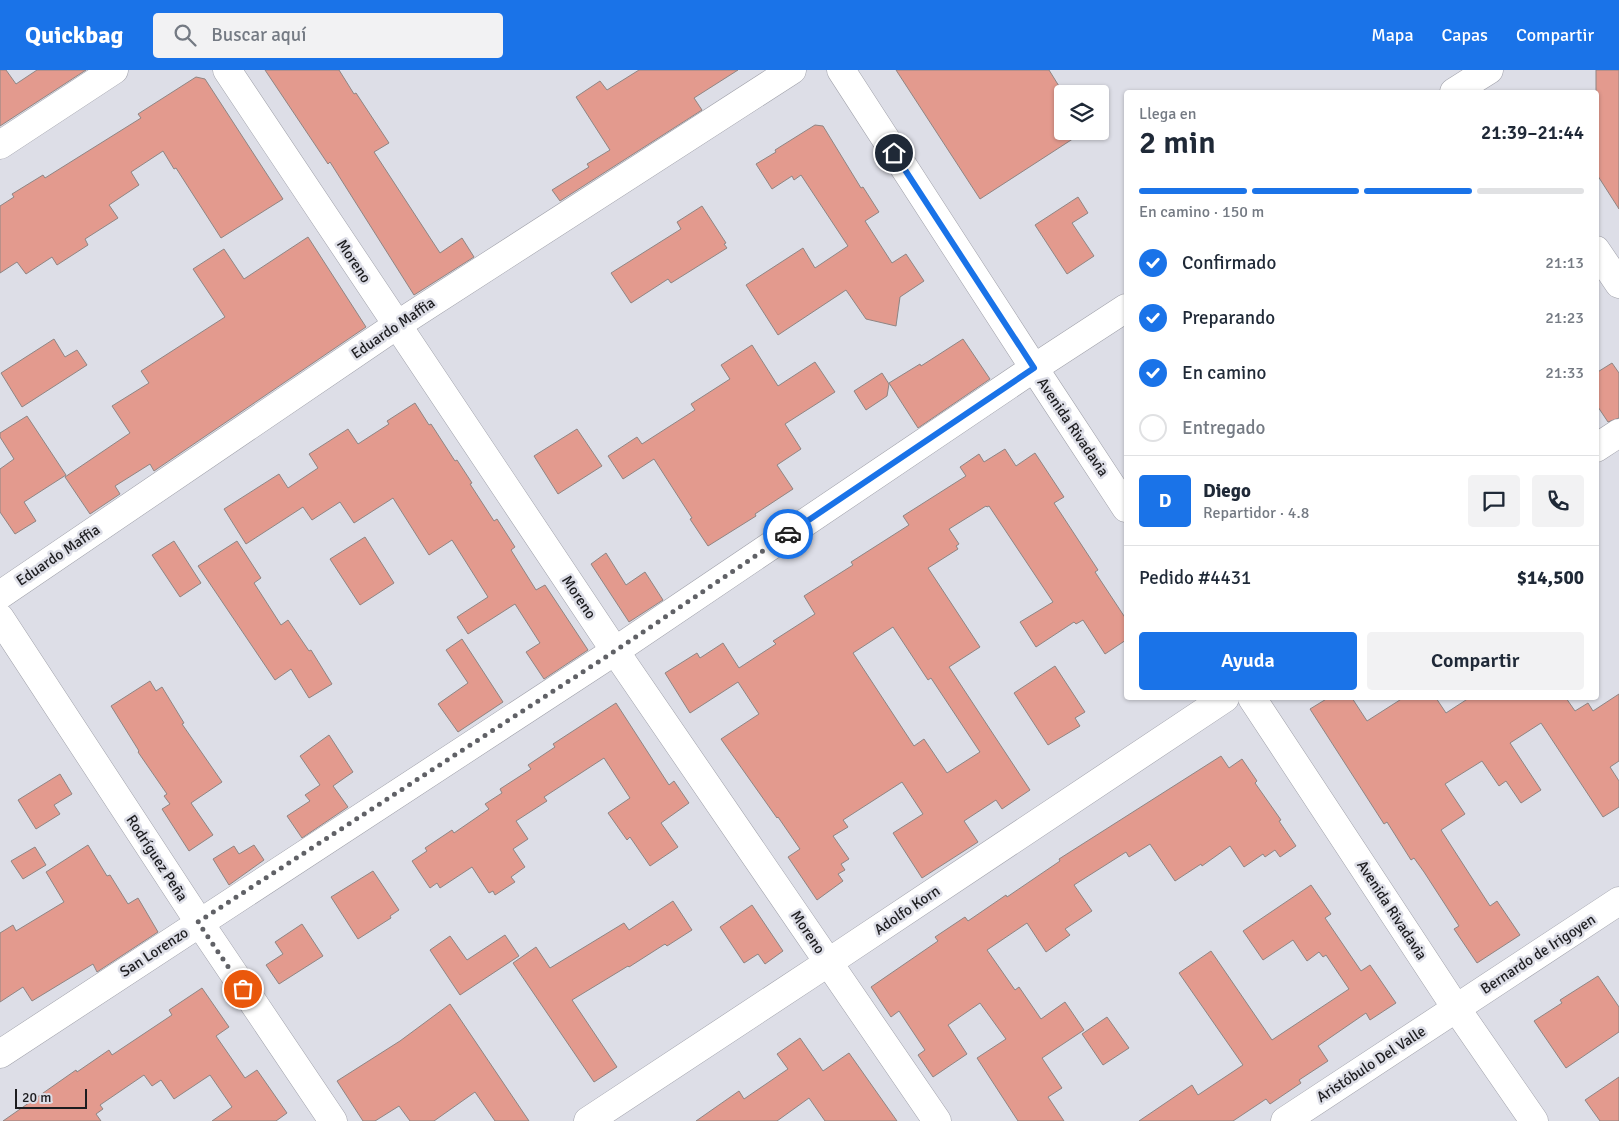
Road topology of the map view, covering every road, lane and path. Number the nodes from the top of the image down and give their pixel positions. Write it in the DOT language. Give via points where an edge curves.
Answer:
graph roads {
  1 [pos="114,70"];
  2 [pos="226,70"];
  3 [pos="792,70"];
  4 [pos="841,70"];
  5 [pos="1483,77"];
  6 [pos="1458,90"];
  7 [pos="0,145"];
  8 [pos="1599,254"];
  9 [pos="1619,284"];
  10 [pos="1124,309"];
  11 [pos="397,325"];
  12 [pos="1034,368"];
  13 [pos="1619,433"];
  14 [pos="1599,446"];
  15 [pos="1124,505"];
  16 [pos="0,594"];
  17 [pos="0,618"];
  18 [pos="615,651"];
  19 [pos="1222,700"];
  20 [pos="1253,700"];
  21 [pos="1619,901"];
  22 [pos="198,922"];
  23 [pos="829,962"];
  24 [pos="1456,1008"];
  25 [pos="0,1054"];
  26 [pos="333,1121"];
  27 [pos="588,1121"];
  28 [pos="937,1121"];
  29 [pos="1285,1121"];
  30 [pos="1534,1121"];
  1 -- 7 [label="street"];
  2 -- 11 [label="street, Moreno"];
  3 -- 11 [label="street, Eduardo Maffia"];
  4 -- 12 [label="street, Avenida Rivadavia"];
  5 -- 6 [label="street"];
  8 -- 9 [label="street"];
  10 -- 12 [label="street, San Lorenzo"];
  11 -- 16 [label="street, Eduardo Maffia"];
  11 -- 18 [label="street, Moreno"];
  12 -- 15 [label="street, Avenida Rivadavia"];
  12 -- 18 [label="street, San Lorenzo"];
  13 -- 14 [label="street"];
  17 -- 22 [label="street, Rodríguez Peña"];
  18 -- 22 [label="street, San Lorenzo"];
  18 -- 23 [label="street, Moreno"];
  19 -- 23 [label="street, Adolfo Korn"];
  20 -- 24 [label="street, Avenida Rivadavia"];
  21 -- 24 [label="street, Bernardo de Irigoyen"];
  22 -- 25 [label="street, San Lorenzo"];
  22 -- 26 [label="street, Rodríguez Peña"];
  23 -- 27 [label="street, Adolfo Korn"];
  23 -- 28 [label="street, Moreno"];
  24 -- 29 [label="street, Aristóbulo Del Valle"];
  24 -- 30 [label="street, Avenida Rivadavia"];
}
